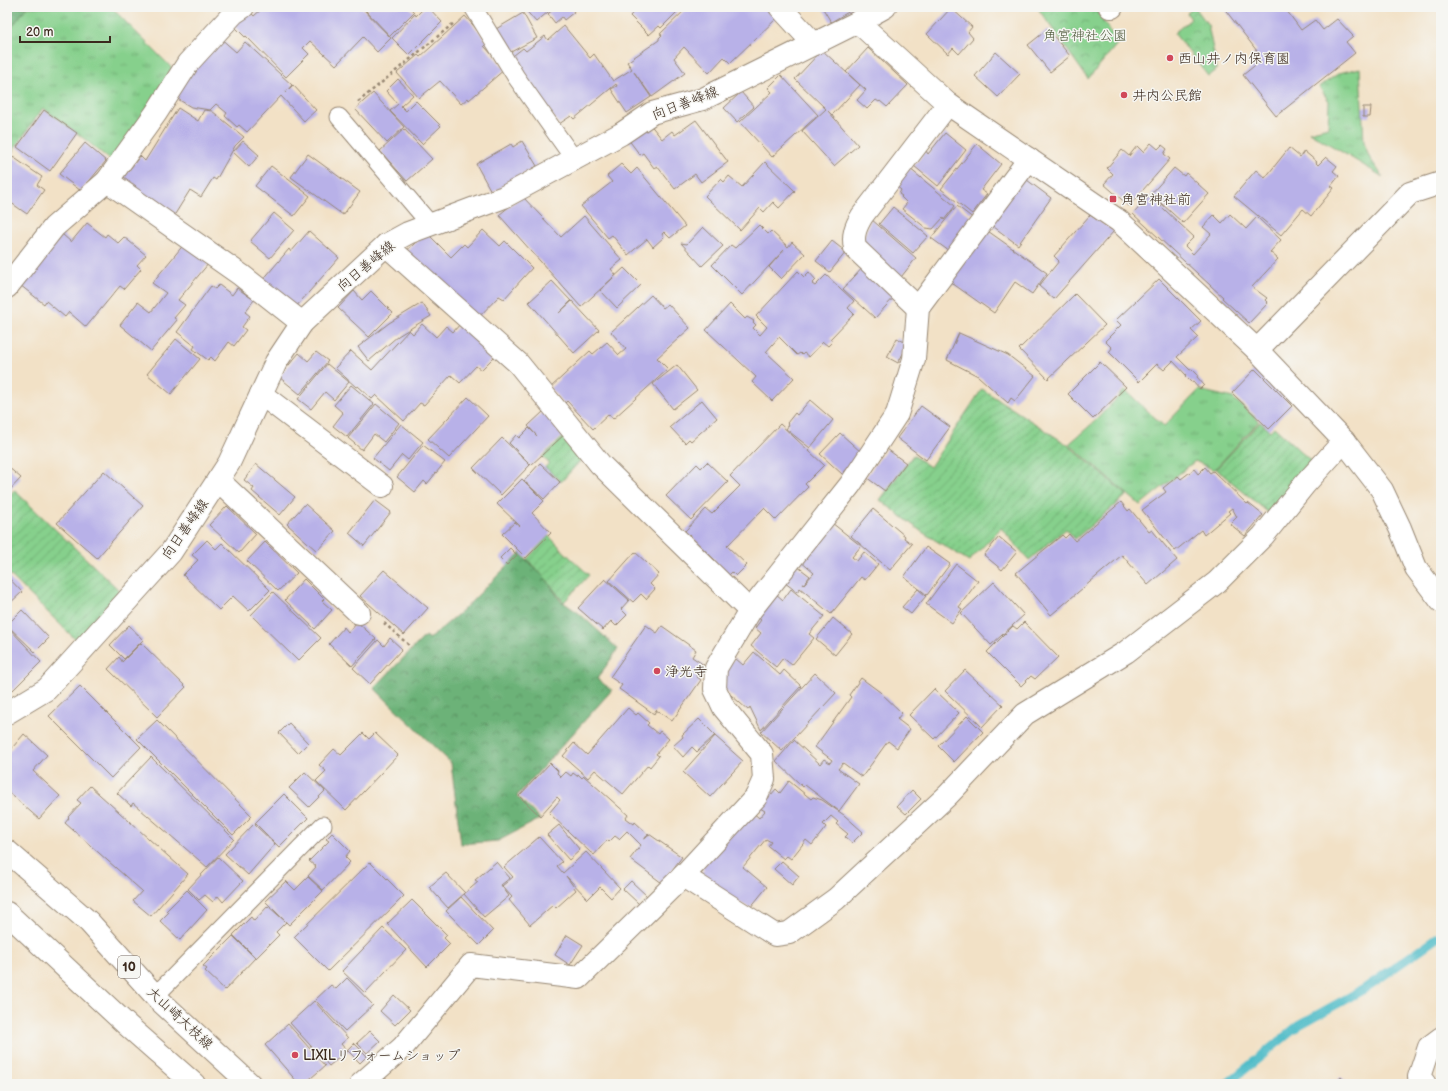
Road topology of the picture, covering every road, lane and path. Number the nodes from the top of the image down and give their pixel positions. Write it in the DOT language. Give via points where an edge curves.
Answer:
graph roads {
  1 [pos="243,7"];
  2 [pos="473,7"];
  3 [pos="780,7"];
  4 [pos="885,7"];
  5 [pos="455,22"];
  6 [pos="858,22"];
  7 [pos="814,44"];
  8 [pos="948,104"];
  9 [pos="339,117"];
  10 [pos="574,159"];
  11 [pos="1029,159"];
  12 [pos="107,181"];
  13 [pos="1441,183"];
  14 [pos="430,224"];
  15 [pos="386,245"];
  16 [pos="7,287"];
  17 [pos="918,308"];
  18 [pos="302,323"];
  19 [pos="1257,350"];
  20 [pos="261,394"];
  21 [pos="1344,441"];
  22 [pos="218,480"];
  23 [pos="382,486"];
  24 [pos="1441,601"];
  25 [pos="750,611"];
  26 [pos="359,613"];
  27 [pos="410,647"];
  28 [pos="7,713"];
  29 [pos="323,825"];
  30 [pos="7,851"];
  31 [pos="683,876"];
  32 [pos="7,914"];
  33 [pos="155,996"];
  34 [pos="1441,1038"];
  35 [pos="194,1084"];
  36 [pos="250,1084"];
  37 [pos="361,1084"];
  38 [pos="1426,1084"];
  1 -- 12 [label="street" via="234,13 188,63"];
  2 -- 10 [label="lane" via="516,77"];
  3 -- 7 [label="street"];
  4 -- 6 [label="street, 向日善峰線"];
  5 -- 9 [label="path"];
  6 -- 7 [label="street, 向日善峰線"];
  6 -- 8 [label="street"];
  7 -- 10 [label="street, 向日善峰線" via="703,99 652,113 621,134"];
  8 -- 11 [label="street"];
  8 -- 17 [label="street" via="862,216 853,239 855,248"];
  9 -- 14 [label="lane"];
  10 -- 14 [label="street, 向日善峰線" via="504,197"];
  11 -- 17 [label="street"];
  11 -- 19 [label="street" via="1119,221"];
  12 -- 16 [label="street" via="54,226"];
  12 -- 18 [label="street" via="241,275"];
  13 -- 19 [label="street" via="1410,193"];
  14 -- 15 [label="street, 向日善峰線"];
  15 -- 18 [label="street, 向日善峰線"];
  15 -- 25 [label="street" via="518,363 600,464"];
  17 -- 25 [label="street" via="914,359 897,414 850,485"];
  18 -- 20 [label="street, 向日善峰線" via="276,362"];
  19 -- 21 [label="street"];
  20 -- 22 [label="street, 向日善峰線" via="229,463"];
  20 -- 23 [label="street"];
  21 -- 24 [label="street" via="1382,490 1416,568"];
  21 -- 31 [label="street" via="1263,536 1217,582 1126,652 1025,714 948,795 836,898 789,933 775,935"];
  22 -- 26 [label="street"];
  22 -- 28 [label="street, 向日善峰線" via="171,552 52,684"];
  25 -- 31 [label="street" via="716,668 715,689 724,708 762,754 764,778 756,798"];
  26 -- 27 [label="path" via="367,608"];
  29 -- 33 [label="lane"];
  30 -- 33 [label="street, 大山崎大枝線 / 10" via="89,922"];
  31 -- 37 [label="street" via="579,978 471,965 403,1047"];
  32 -- 35 [label="street"];
  33 -- 36 [label="street, 大山崎大枝線 / 10"];
  34 -- 38 [label="street" via="1429,1047 1419,1077"];
}
